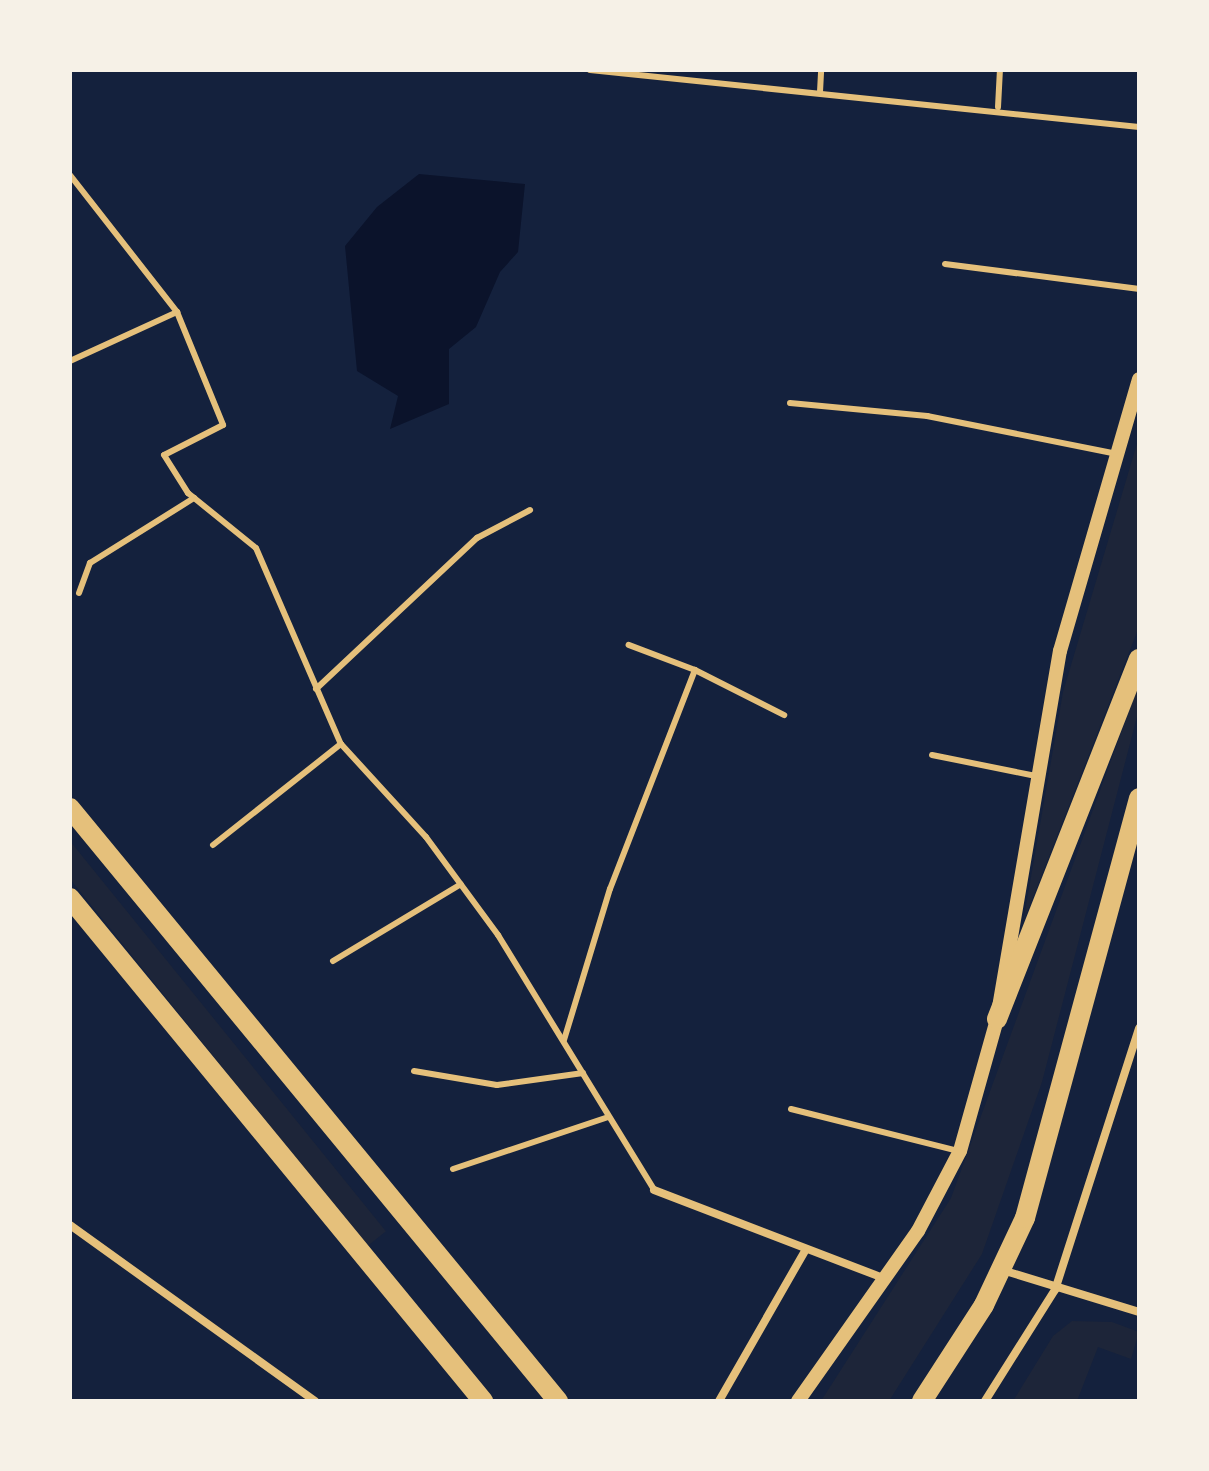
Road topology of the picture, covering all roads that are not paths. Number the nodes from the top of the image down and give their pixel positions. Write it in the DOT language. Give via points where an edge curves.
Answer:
graph roads {
  1 [pos="590,70"];
  2 [pos="821,70"];
  3 [pos="1000,70"];
  4 [pos="646,73"];
  5 [pos="820,92"];
  6 [pos="998,107"];
  7 [pos="1139,127"];
  8 [pos="70,175"];
  9 [pos="945,264"];
  10 [pos="1139,289"];
  11 [pos="177,312"];
  12 [pos="70,361"];
  13 [pos="1139,379"];
  14 [pos="790,403"];
  15 [pos="1117,454"];
  16 [pos="194,498"];
  17 [pos="530,510"];
  18 [pos="79,593"];
  19 [pos="629,645"];
  20 [pos="1139,659"];
  21 [pos="695,670"];
  22 [pos="316,689"];
  23 [pos="784,715"];
  24 [pos="341,744"];
  25 [pos="932,755"];
  26 [pos="1036,776"];
  27 [pos="1139,798"];
  28 [pos="70,808"];
  29 [pos="213,845"];
  30 [pos="461,884"];
  31 [pos="70,898"];
  32 [pos="333,961"];
  33 [pos="997,1019"];
  34 [pos="1139,1028"];
  35 [pos="564,1040"];
  36 [pos="414,1071"];
  37 [pos="583,1073"];
  38 [pos="791,1109"];
  39 [pos="608,1117"];
  40 [pos="960,1151"];
  41 [pos="453,1169"];
  42 [pos="654,1190"];
  43 [pos="70,1225"];
  44 [pos="806,1249"];
  45 [pos="1002,1270"];
  46 [pos="886,1279"];
  47 [pos="1055,1290"];
  48 [pos="1139,1312"];
  49 [pos="315,1401"];
  50 [pos="483,1401"];
  51 [pos="558,1401"];
  52 [pos="719,1401"];
  53 [pos="798,1401"];
  54 [pos="922,1401"];
  55 [pos="985,1401"];
  1 -- 4 [label="lane"];
  2 -- 5 [label="lane"];
  3 -- 6 [label="lane"];
  4 -- 5 [label="lane"];
  5 -- 6 [label="lane"];
  6 -- 7 [label="lane"];
  8 -- 11 [label="lane"];
  9 -- 10 [label="lane"];
  11 -- 12 [label="lane"];
  11 -- 16 [label="lane" via="223,425 164,455"];
  13 -- 15 [label="street"];
  14 -- 15 [label="lane" via="927,416"];
  15 -- 26 [label="street" via="1060,651"];
  16 -- 18 [label="lane" via="90,563"];
  16 -- 22 [label="lane" via="256,548"];
  17 -- 22 [label="lane" via="477,538"];
  19 -- 21 [label="lane"];
  20 -- 33 [label="main road"];
  21 -- 23 [label="lane"];
  21 -- 35 [label="lane" via="610,889"];
  22 -- 24 [label="lane"];
  24 -- 29 [label="lane"];
  24 -- 30 [label="lane"];
  25 -- 26 [label="lane"];
  26 -- 33 [label="street"];
  27 -- 45 [label="main road" via="1049,1148"];
  28 -- 51 [label="main road"];
  30 -- 32 [label="lane"];
  30 -- 35 [label="lane"];
  31 -- 50 [label="main road"];
  33 -- 40 [label="street"];
  34 -- 47 [label="street"];
  35 -- 37 [label="lane"];
  36 -- 37 [label="lane" via="497,1085"];
  37 -- 39 [label="lane"];
  38 -- 40 [label="lane"];
  39 -- 41 [label="lane"];
  39 -- 42 [label="lane"];
  40 -- 46 [label="street"];
  42 -- 44 [label="street"];
  43 -- 49 [label="street"];
  44 -- 46 [label="street"];
  44 -- 52 [label="street"];
  45 -- 47 [label="street"];
  45 -- 54 [label="main road"];
  46 -- 53 [label="street"];
  47 -- 48 [label="street"];
  47 -- 55 [label="street"];
}
